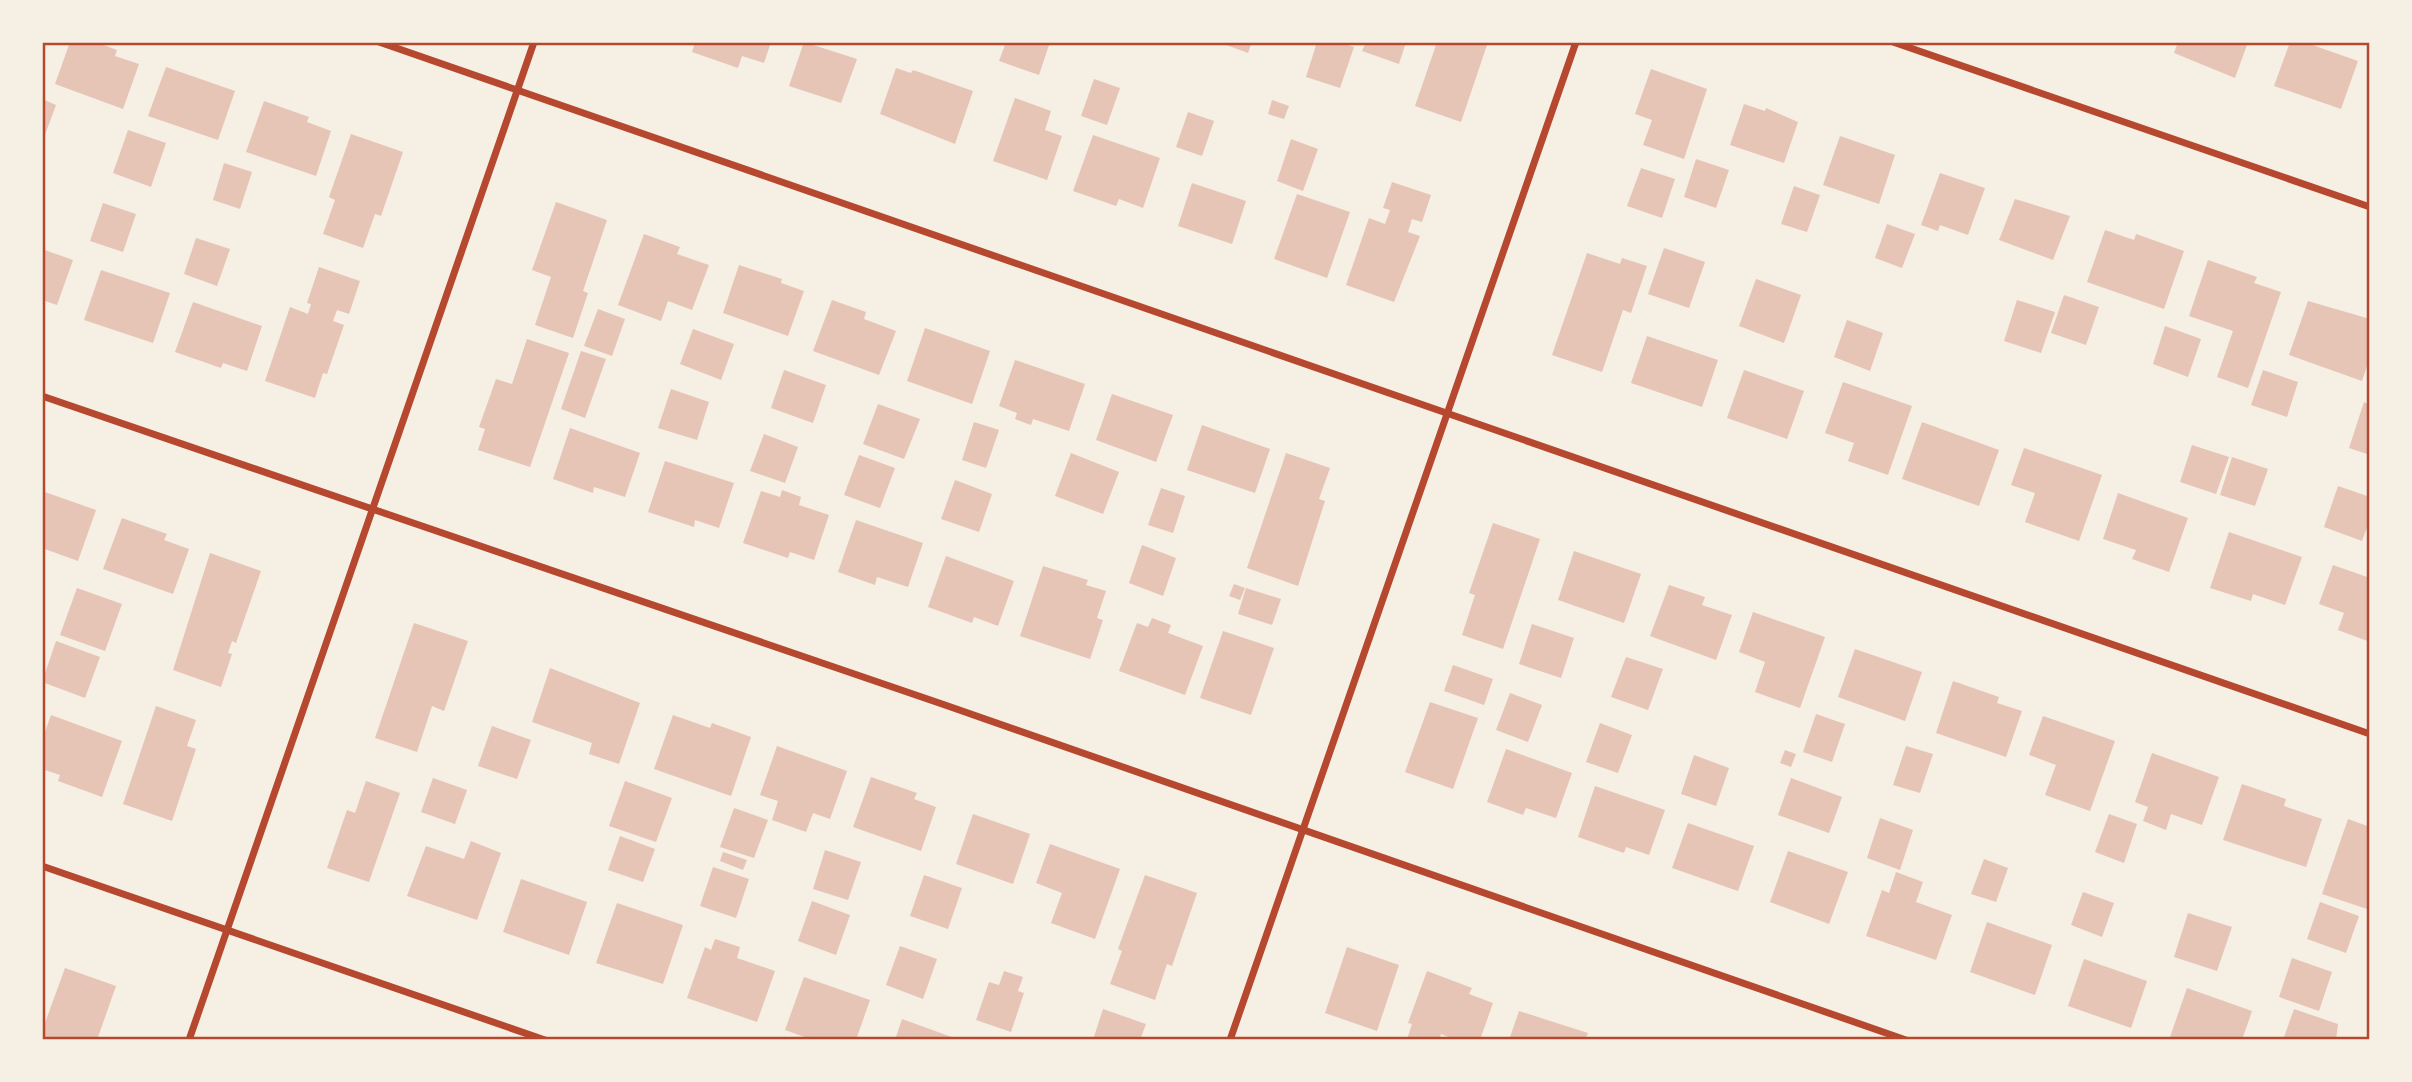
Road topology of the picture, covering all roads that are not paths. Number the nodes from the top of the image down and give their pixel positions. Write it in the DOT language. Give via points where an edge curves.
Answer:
graph roads {
  1 [pos="379,42"];
  2 [pos="534,42"];
  3 [pos="1576,42"];
  4 [pos="1893,42"];
  5 [pos="517,90"];
  6 [pos="2370,207"];
  7 [pos="42,396"];
  8 [pos="1445,415"];
  9 [pos="373,510"];
  10 [pos="2370,734"];
  11 [pos="1303,831"];
  12 [pos="42,866"];
  13 [pos="227,930"];
  14 [pos="189,1040"];
  15 [pos="545,1040"];
  16 [pos="1230,1040"];
  17 [pos="1906,1040"];
  1 -- 5 [label="street"];
  2 -- 5 [label="street"];
  3 -- 8 [label="street"];
  4 -- 6 [label="street"];
  5 -- 8 [label="street"];
  5 -- 9 [label="street"];
  7 -- 9 [label="street"];
  8 -- 10 [label="street"];
  8 -- 11 [label="street"];
  9 -- 11 [label="street"];
  9 -- 13 [label="street"];
  11 -- 16 [label="street"];
  11 -- 17 [label="street"];
  12 -- 13 [label="street"];
  13 -- 14 [label="street"];
  13 -- 15 [label="street"];
}
